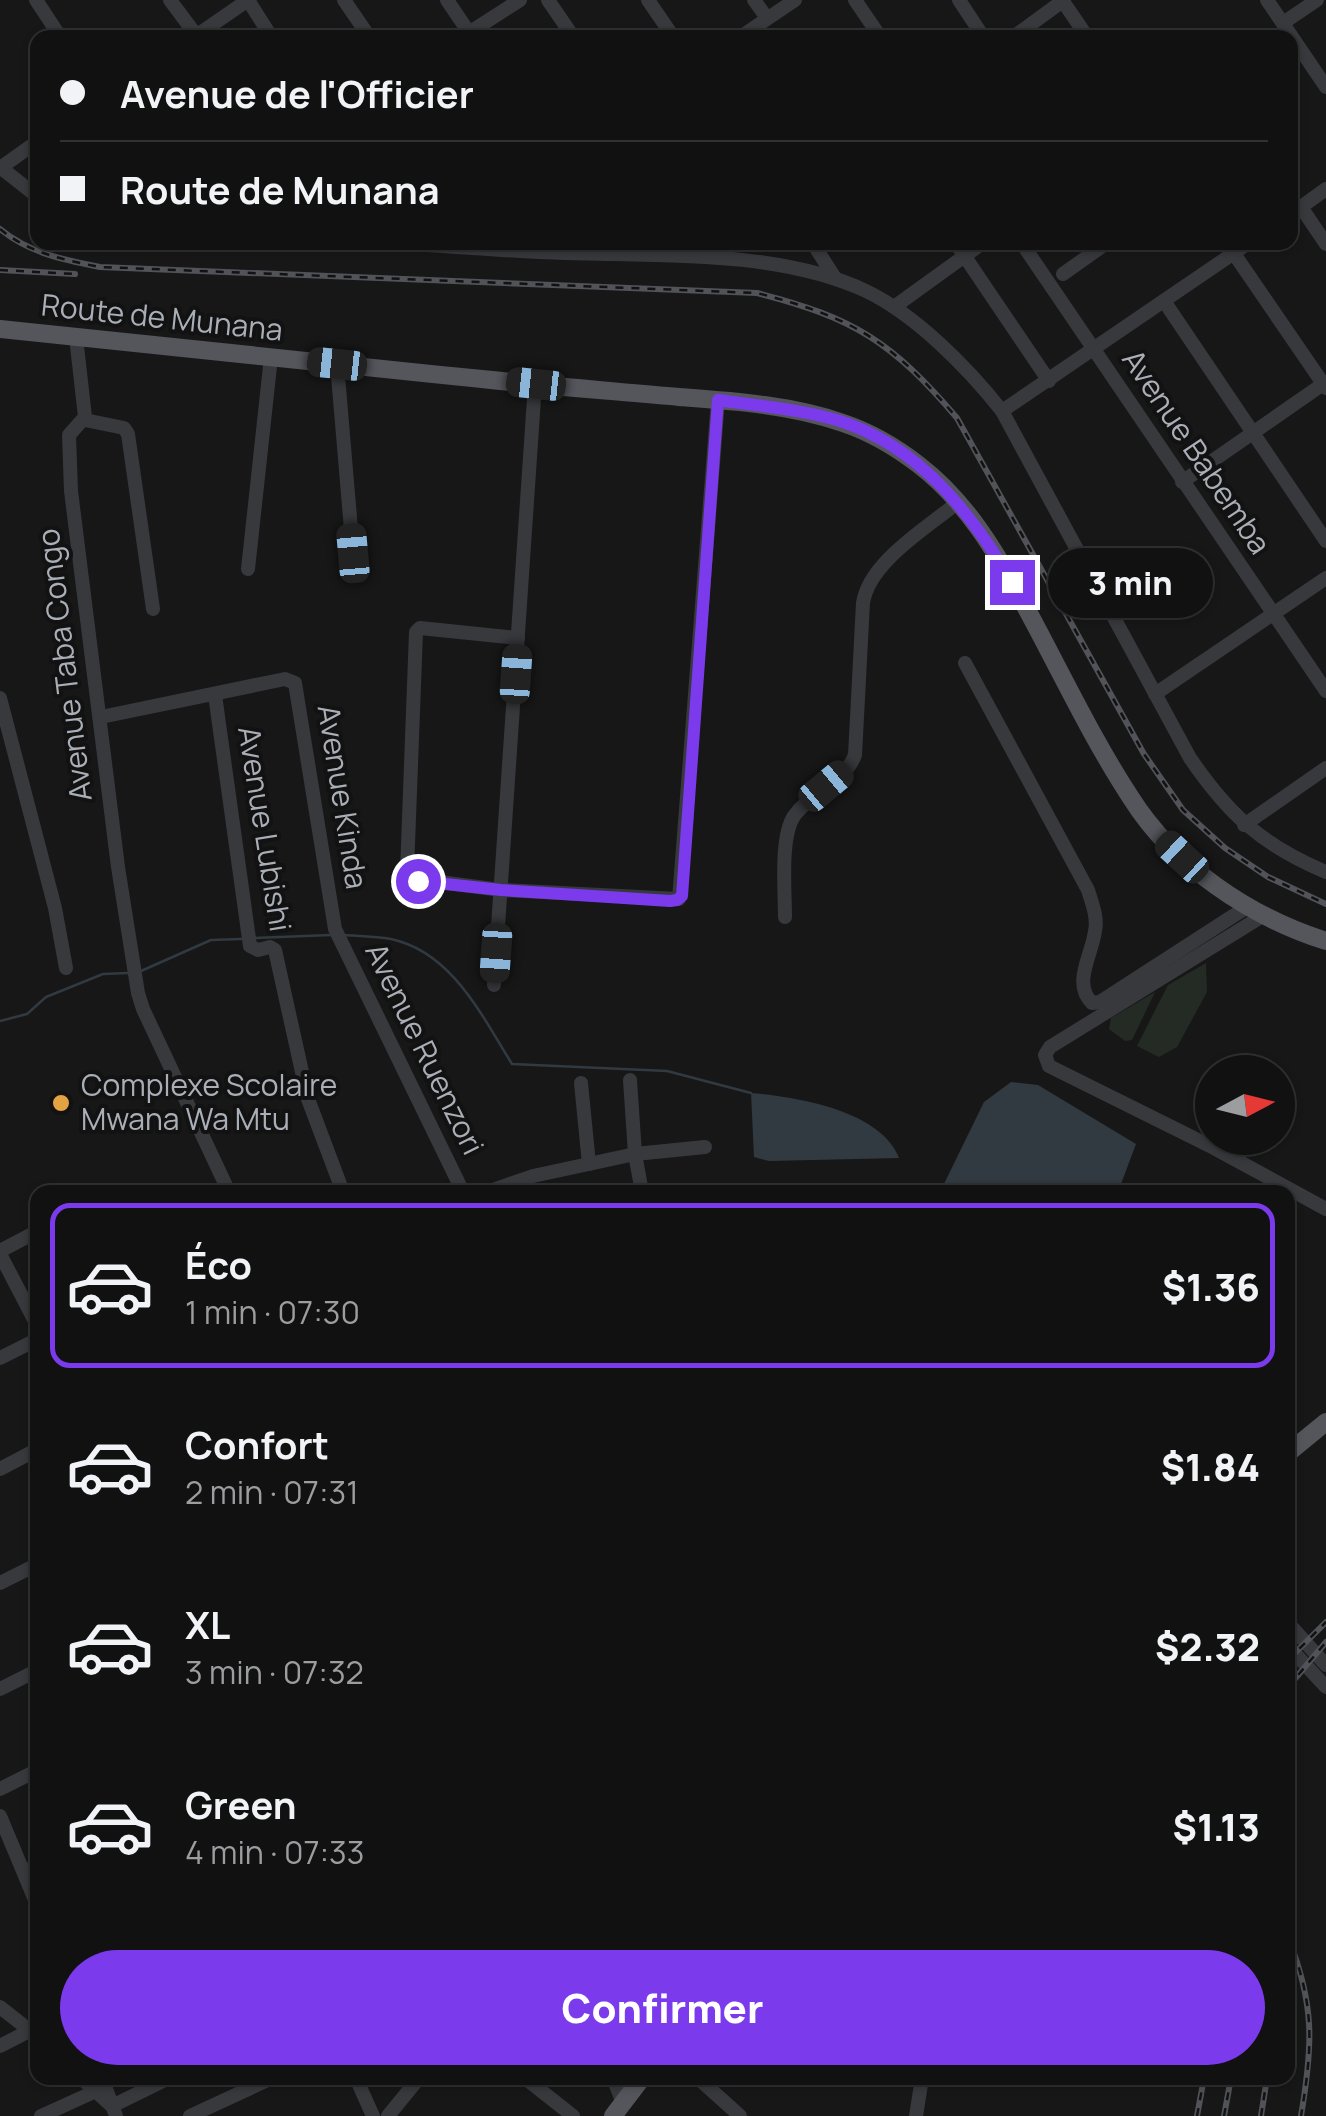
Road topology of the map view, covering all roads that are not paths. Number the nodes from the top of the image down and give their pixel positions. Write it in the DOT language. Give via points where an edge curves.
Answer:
graph roads {
  1 [pos="36,0"];
  2 [pos="170,0"];
  3 [pos="248,0"];
  4 [pos="344,0"];
  5 [pos="447,0"];
  6 [pos="520,0"];
  7 [pos="548,0"];
  8 [pos="648,0"];
  9 [pos="754,0"];
  10 [pos="794,0"];
  11 [pos="854,0"];
  12 [pos="960,0"];
  13 [pos="1063,0"];
  14 [pos="1267,0"];
  15 [pos="1317,0"];
  16 [pos="767,18"];
  17 [pos="1283,23"];
  18 [pos="56,30"];
  19 [pos="190,30"];
  20 [pos="203,30"];
  21 [pos="267,30"];
  22 [pos="365,30"];
  23 [pos="464,30"];
  24 [pos="476,30"];
  25 [pos="569,30"];
  26 [pos="669,30"];
  27 [pos="751,30"];
  28 [pos="875,30"];
  29 [pos="979,30"];
  30 [pos="1023,30"];
  31 [pos="1083,30"];
  32 [pos="1288,30"];
  33 [pos="1298,46"];
  34 [pos="1326,88"];
  35 [pos="30,147"];
  36 [pos="0,168"];
  37 [pos="1326,189"];
  38 [pos="30,191"];
  39 [pos="1298,210"];
  40 [pos="1298,213"];
  41 [pos="1326,244"];
  42 [pos="634,250"];
  43 [pos="713,250"];
  44 [pos="817,250"];
  45 [pos="960,250"];
  46 [pos="974,250"];
  47 [pos="1026,250"];
  48 [pos="1097,250"];
  49 [pos="1228,250"];
  50 [pos="1231,250"];
  51 [pos="965,258"];
  52 [pos="718,259"];
  53 [pos="1064,274"];
  54 [pos="834,278"];
  55 [pos="1164,301"];
  56 [pos="894,307"];
  57 [pos="0,328"];
  58 [pos="76,337"];
  59 [pos="1094,349"];
  60 [pos="271,358"];
  61 [pos="337,364"];
  62 [pos="1048,380"];
  63 [pos="536,384"];
  64 [pos="1325,384"];
  65 [pos="718,400"];
  66 [pos="1002,412"];
  67 [pos="85,420"];
  68 [pos="1254,432"];
  69 [pos="1182,482"];
  70 [pos="958,502"];
  71 [pos="1326,542"];
  72 [pos="353,553"];
  73 [pos="248,569"];
  74 [pos="1326,578"];
  75 [pos="154,609"];
  76 [pos="1273,614"];
  77 [pos="518,638"];
  78 [pos="965,663"];
  79 [pos="1326,691"];
  80 [pos="1155,694"];
  81 [pos="215,696"];
  82 [pos="0,698"];
  83 [pos="101,717"];
  84 [pos="1326,768"];
  85 [pos="1244,825"];
  86 [pos="1326,872"];
  87 [pos="501,890"];
  88 [pos="1256,911"];
  89 [pos="784,917"];
  90 [pos="336,930"];
  91 [pos="1326,940"];
  92 [pos="66,968"];
  93 [pos="494,984"];
  94 [pos="630,1080"];
  95 [pos="581,1083"];
  96 [pos="705,1147"];
  97 [pos="636,1154"];
  98 [pos="589,1164"];
  99 [pos="226,1185"];
  100 [pos="340,1185"];
  101 [pos="460,1185"];
  102 [pos="507,1185"];
  103 [pos="641,1185"];
  104 [pos="1281,1185"];
  105 [pos="1295,1193"];
  106 [pos="1326,1210"];
  107 [pos="30,1236"];
  108 [pos="0,1252"];
  109 [pos="30,1311"];
  110 [pos="30,1342"];
  111 [pos="0,1358"];
  112 [pos="1326,1422"];
  113 [pos="1295,1447"];
  114 [pos="30,1454"];
  115 [pos="0,1469"];
  116 [pos="30,1568"];
  117 [pos="0,1583"];
  118 [pos="1295,1631"];
  119 [pos="1295,1653"];
  120 [pos="1326,1664"];
  121 [pos="30,1674"];
  122 [pos="1325,1684"];
  123 [pos="0,1688"];
  124 [pos="30,1774"];
  125 [pos="0,1789"];
  126 [pos="0,1816"];
  127 [pos="30,1867"];
  128 [pos="0,2007"];
  129 [pos="30,2030"];
  130 [pos="30,2035"];
  131 [pos="0,2046"];
  132 [pos="97,2085"];
  133 [pos="100,2085"];
  134 [pos="157,2085"];
  135 [pos="257,2085"];
  136 [pos="359,2085"];
  137 [pos="413,2085"];
  138 [pos="534,2085"];
  139 [pos="637,2085"];
  140 [pos="706,2085"];
  141 [pos="921,2085"];
  142 [pos="618,2109"];
  143 [pos="114,2111"];
  144 [pos="41,2116"];
  145 [pos="190,2116"];
  146 [pos="374,2116"];
  147 [pos="388,2116"];
  148 [pos="573,2116"];
  149 [pos="739,2116"];
  150 [pos="916,2116"];
  1 -- 18 [label="street"];
  2 -- 19 [label="street"];
  3 -- 20 [label="street"];
  3 -- 21 [label="street"];
  4 -- 22 [label="street"];
  5 -- 23 [label="street"];
  6 -- 24 [label="street"];
  7 -- 25 [label="street"];
  8 -- 26 [label="street"];
  9 -- 16 [label="street"];
  10 -- 16 [label="street"];
  11 -- 28 [label="street"];
  12 -- 29 [label="street"];
  13 -- 30 [label="street"];
  13 -- 31 [label="street"];
  14 -- 17 [label="street"];
  15 -- 17 [label="street"];
  16 -- 27 [label="street"];
  17 -- 32 [label="street"];
  33 -- 34 [label="street"];
  35 -- 36 [label="street"];
  36 -- 38 [label="street"];
  37 -- 39 [label="street"];
  40 -- 41 [label="street"];
  42 -- 52 [label="street"];
  43 -- 52 [label="street"];
  44 -- 54 [label="street"];
  45 -- 51 [label="street"];
  46 -- 51 [label="street"];
  47 -- 59 [label="street, Avenue Babemba"];
  48 -- 53 [label="street"];
  49 -- 55 [label="street"];
  50 -- 64 [label="street"];
  51 -- 56 [label="street"];
  51 -- 62 [label="street"];
  52 -- 54 [label="street"];
  54 -- 56 [label="street"];
  55 -- 59 [label="street"];
  55 -- 68 [label="street"];
  56 -- 66 [label="street" via="969,372"];
  57 -- 58 [label="main road, Route de Munana"];
  58 -- 60 [label="main road, Route de Munana"];
  58 -- 67 [label="street, Avenue Taba Congo"];
  59 -- 62 [label="street"];
  59 -- 69 [label="street, Avenue Babemba"];
  60 -- 61 [label="main road, Route de Munana"];
  60 -- 73 [label="street"];
  61 -- 63 [label="main road, Route de Munana"];
  61 -- 72 [label="street"];
  62 -- 66 [label="street"];
  63 -- 65 [label="main road, Route de Munana"];
  63 -- 77 [label="street"];
  64 -- 68 [label="street"];
  65 -- 70 [label="main road, Route de Munana" via="792,410 862,430 921,466"];
  65 -- 87 [label="street" via="682,896 670,901"];
  66 -- 80 [label="street"];
  67 -- 75 [label="street" via="128,434"];
  67 -- 83 [label="street, Avenue Taba Congo" via="69,435 71,491"];
  68 -- 69 [label="street"];
  68 -- 71 [label="street"];
  69 -- 76 [label="street, Avenue Babemba"];
  70 -- 88 [label="main road, Route de Munana" via="1012,582 1132,800 1200,873"];
  70 -- 89 [label="street" via="866,584 855,755 790,823"];
  74 -- 76 [label="street"];
  76 -- 79 [label="street, Avenue Babemba"];
  76 -- 80 [label="street"];
  77 -- 87 [label="street"];
  77 -- 87 [label="street" via="420,628 415,638 407,871 413,880"];
  78 -- 88 [label="street" via="1088,890 1096,928 1083,975 1092,1004"];
  80 -- 85 [label="street" via="1190,758"];
  81 -- 83 [label="street"];
  81 -- 90 [label="street, Avenue Kinda" via="285,679 295,684"];
  81 -- 100 [label="street, Avenue Lubishi" via="250,946 275,950 308,1099"];
  82 -- 92 [label="street"];
  83 -- 99 [label="street, Avenue Taba Congo" via="138,992"];
  84 -- 85 [label="street"];
  85 -- 86 [label="street"];
  87 -- 93 [label="street"];
  88 -- 91 [label="main road, Route de Munana"];
  88 -- 104 [label="street" via="1045,1054 1050,1066"];
  90 -- 101 [label="street, Avenue Ruenzori"];
  94 -- 97 [label="street"];
  95 -- 98 [label="street"];
  96 -- 97 [label="street"];
  97 -- 98 [label="street"];
  97 -- 103 [label="street"];
  98 -- 102 [label="street"];
  105 -- 106 [label="street"];
  107 -- 108 [label="street"];
  108 -- 109 [label="street"];
  110 -- 111 [label="street"];
  112 -- 113 [label="main road"];
  114 -- 115 [label="street"];
  116 -- 117 [label="street"];
  118 -- 120 [label="street"];
  119 -- 122 [label="street"];
  121 -- 123 [label="street"];
  124 -- 125 [label="street"];
  126 -- 127 [label="street"];
  128 -- 129 [label="street"];
  130 -- 131 [label="street"];
  132 -- 144 [label="street"];
  133 -- 143 [label="street"];
  134 -- 143 [label="street"];
  135 -- 145 [label="street"];
  136 -- 146 [label="street"];
  137 -- 147 [label="street"];
  138 -- 148 [label="street"];
  139 -- 142 [label="main road"];
  140 -- 149 [label="street"];
  141 -- 150 [label="street"];
}
